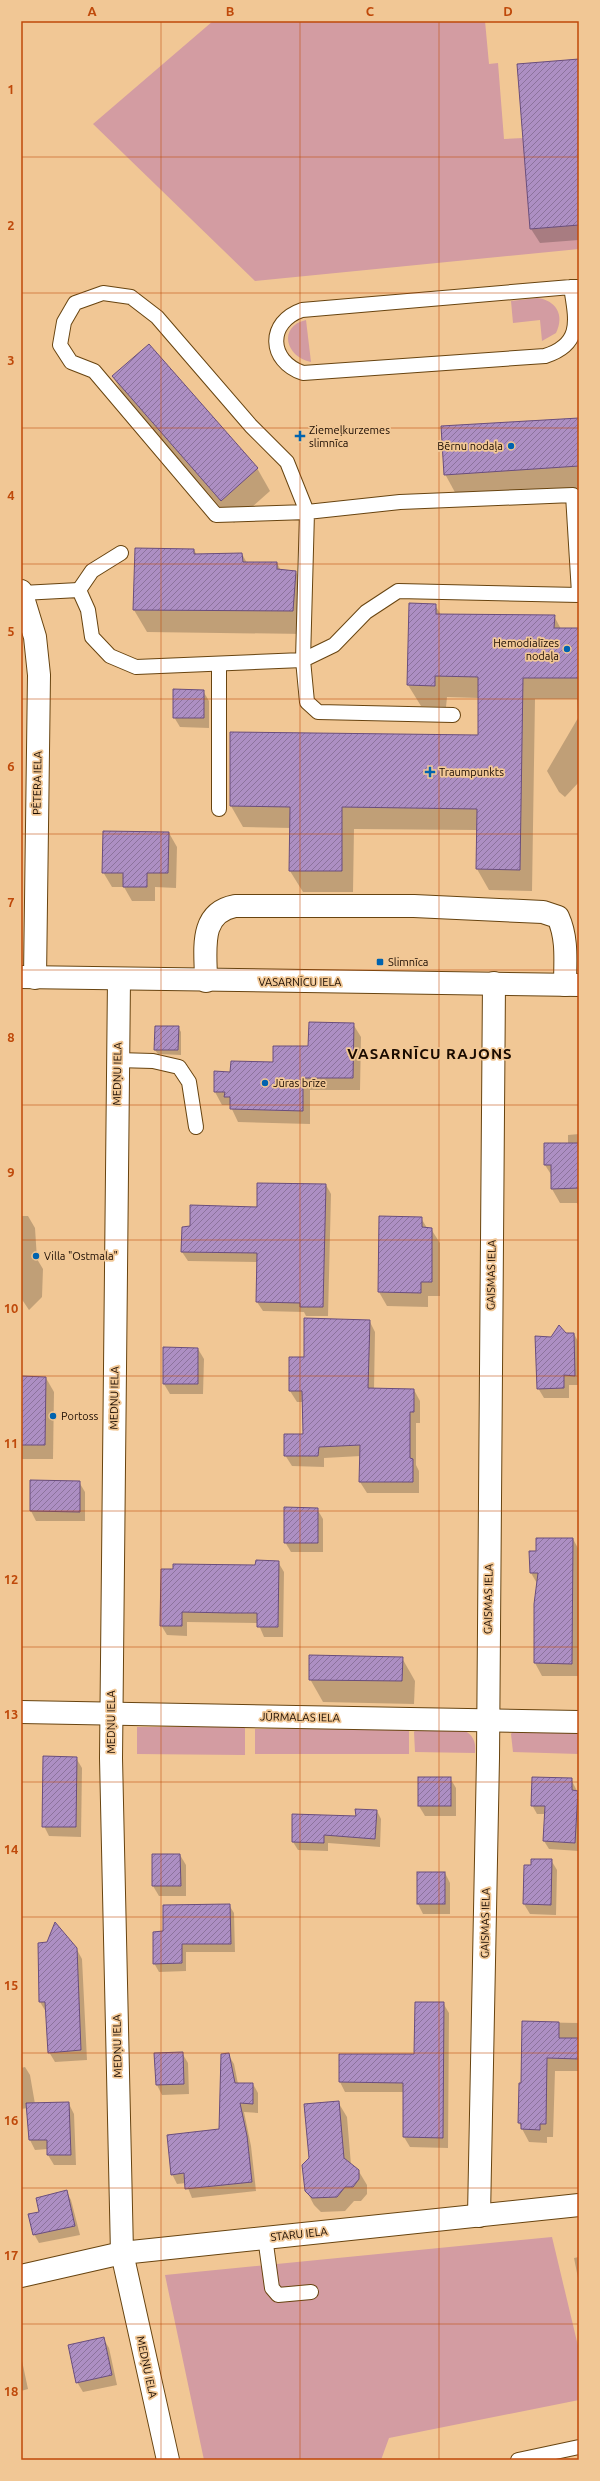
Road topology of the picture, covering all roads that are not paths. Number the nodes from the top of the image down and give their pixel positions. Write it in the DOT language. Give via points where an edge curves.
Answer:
graph roads {
  1 [pos="575,287"];
  2 [pos="307,512"];
  3 [pos="121,553"];
  4 [pos="79,590"];
  5 [pos="21,592"];
  6 [pos="579,594"];
  7 [pos="303,660"];
  8 [pos="220,664"];
  9 [pos="453,715"];
  10 [pos="220,809"];
  11 [pos="28,977"];
  12 [pos="119,979"];
  13 [pos="206,981"];
  14 [pos="494,983"];
  15 [pos="572,985"];
  16 [pos="118,1060"];
  17 [pos="196,1127"];
  18 [pos="21,1712"];
  19 [pos="111,1714"];
  20 [pos="487,1721"];
  21 [pos="579,1722"];
  22 [pos="579,2205"];
  23 [pos="479,2216"];
  24 [pos="265,2237"];
  25 [pos="122,2253"];
  26 [pos="21,2276"];
  27 [pos="311,2292"];
  28 [pos="579,2447"];
  29 [pos="168,2460"];
  30 [pos="518,2460"];
  1 -- 1 [label="lane" via="302,310 286,318 277,335 276,344 284,363 303,373 545,356 567,345 574,334"];
  2 -- 2 [label="lane" via="287,462 252,426 157,317 131,297 104,293 75,303 64,322 60,345 72,362 94,371 216,516"];
  2 -- 6 [label="lane" via="400,502 573,495"];
  2 -- 7 [label="lane"];
  3 -- 4 [label="lane" via="92,571"];
  4 -- 5 [label="lane"];
  4 -- 8 [label="lane" via="88,610 92,637 110,656 136,666"];
  5 -- 11 [label="street, PĒTERA IELA" via="35,637 39,675"];
  6 -- 7 [label="lane" via="398,591 366,612 334,645"];
  7 -- 8 [label="lane"];
  7 -- 9 [label="lane" via="307,702 318,712"];
  8 -- 10 [label="lane"];
  11 -- 12 [label="street, VASARNĪCU IELA"];
  12 -- 13 [label="street, VASARNĪCU IELA"];
  12 -- 16 [label="street, MEDŅU IELA"];
  13 -- 14 [label="street, VASARNĪCU IELA"];
  13 -- 15 [label="street" via="208,927 214,916 224,908 414,906 543,912 558,917 563,928"];
  14 -- 15 [label="street, VASARNĪCU IELA"];
  14 -- 20 [label="street, GAISMAS IELA"];
  16 -- 17 [label="lane" via="153,1061 179,1067 189,1082"];
  16 -- 19 [label="street, MEDŅU IELA"];
  18 -- 19 [label="street, JŪRMALAS IELA"];
  19 -- 20 [label="street, JŪRMALAS IELA"];
  19 -- 25 [label="street, MEDŅU IELA"];
  20 -- 21 [label="street, JŪRMALAS IELA"];
  20 -- 23 [label="street, GAISMAS IELA"];
  22 -- 23 [label="street, STARU IELA"];
  23 -- 24 [label="street, STARU IELA"];
  24 -- 25 [label="street, STARU IELA"];
  24 -- 27 [label="lane" via="272,2288 278,2295"];
  25 -- 26 [label="street, STARU IELA"];
  25 -- 29 [label="street, MEDŅU IELA"];
  28 -- 30 [label="lane"];
}
